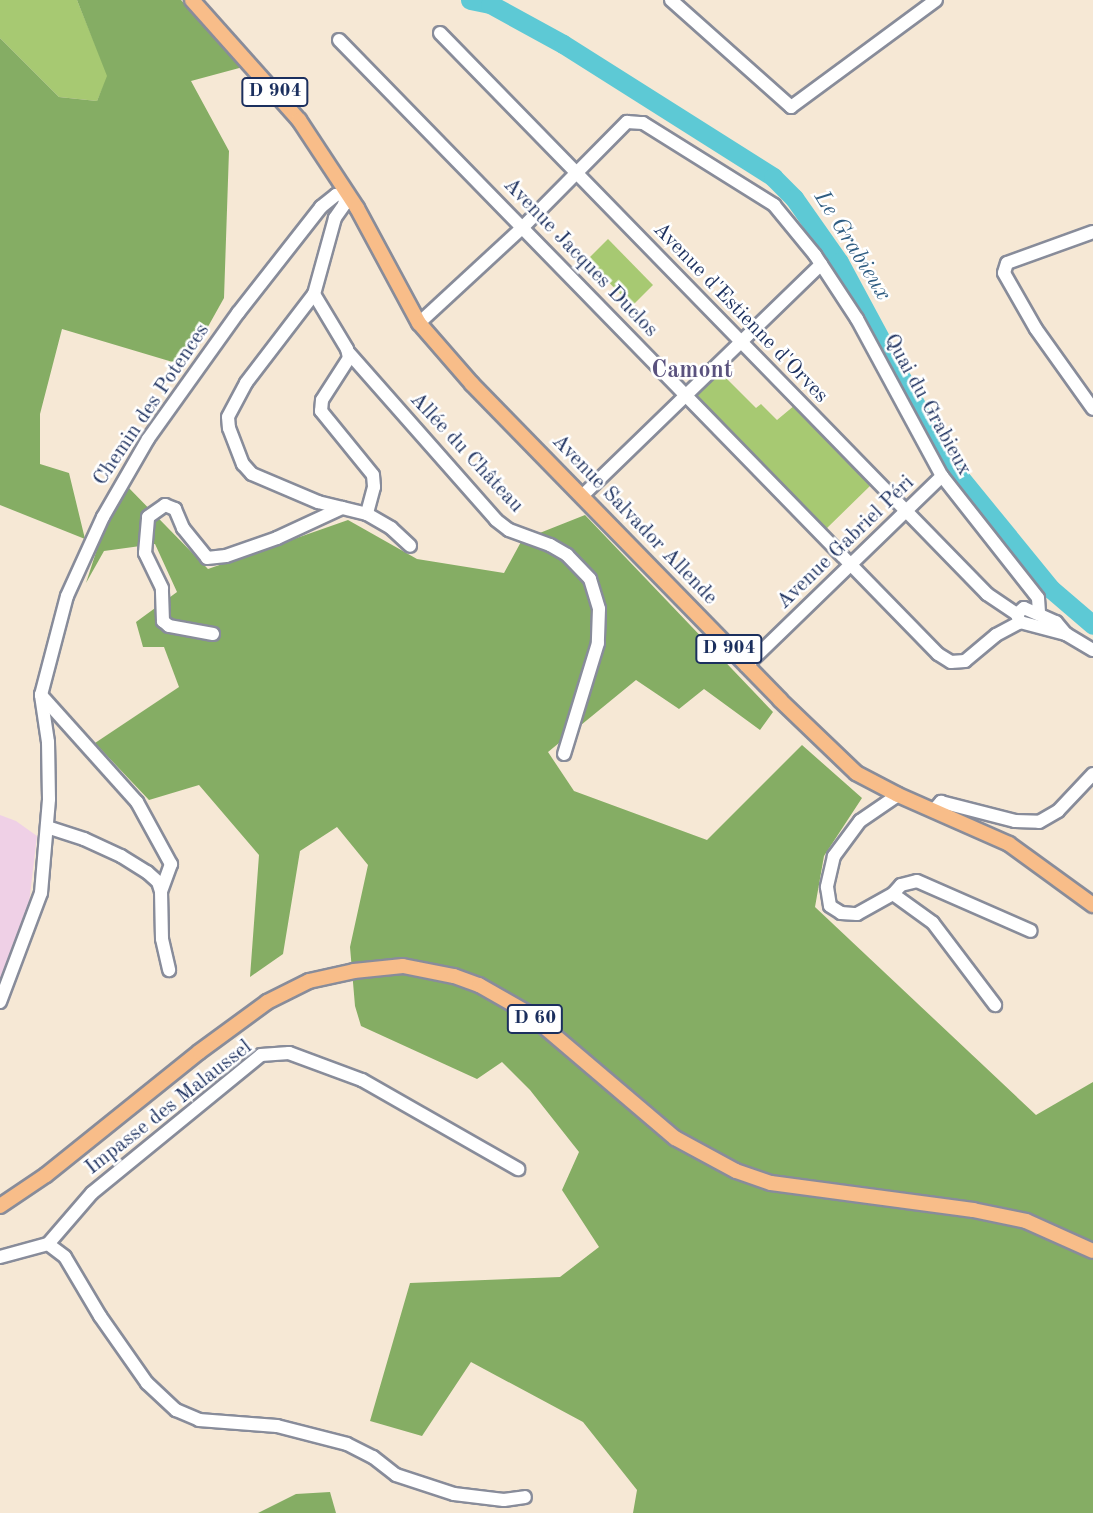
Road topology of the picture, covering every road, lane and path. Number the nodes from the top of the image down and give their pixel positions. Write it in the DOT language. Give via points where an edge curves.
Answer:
graph roads {
  1 [pos="192,0"];
  2 [pos="671,0"];
  3 [pos="936,0"];
  4 [pos="440,33"];
  5 [pos="339,40"];
  6 [pos="576,174"];
  7 [pos="347,192"];
  8 [pos="523,227"];
  9 [pos="1093,232"];
  10 [pos="821,264"];
  11 [pos="314,294"];
  12 [pos="419,323"];
  13 [pos="741,342"];
  14 [pos="349,353"];
  15 [pos="687,395"];
  16 [pos="1093,409"];
  17 [pos="943,476"];
  18 [pos="582,496"];
  19 [pos="342,508"];
  20 [pos="907,510"];
  21 [pos="367,514"];
  22 [pos="410,546"];
  23 [pos="850,565"];
  24 [pos="1025,584"];
  25 [pos="1016,613"];
  26 [pos="1039,614"];
  27 [pos="213,634"];
  28 [pos="1066,634"];
  29 [pos="996,635"];
  30 [pos="1093,650"];
  31 [pos="746,666"];
  32 [pos="41,695"];
  33 [pos="564,754"];
  34 [pos="1093,774"];
  35 [pos="898,795"];
  36 [pos="934,810"];
  37 [pos="47,827"];
  38 [pos="161,891"];
  39 [pos="893,894"];
  40 [pos="1093,905"];
  41 [pos="1031,931"];
  42 [pos="169,970"];
  43 [pos="0,1002"];
  44 [pos="995,1005"];
  45 [pos="518,1169"];
  46 [pos="0,1206"];
  47 [pos="48,1244"];
  48 [pos="1093,1251"];
  49 [pos="0,1257"];
  50 [pos="525,1497"];
  1 -- 7 [label="main road, D 904" via="299,120"];
  2 -- 3 [label="street" via="791,107"];
  4 -- 6 [label="street, Avenue d'Estienne d'Orves"];
  5 -- 8 [label="street, Avenue Jacques Duclos"];
  6 -- 8 [label="street"];
  6 -- 10 [label="street, Quai du Grabieux" via="634,120 774,205"];
  6 -- 13 [label="street, Avenue d'Estienne d'Orves"];
  7 -- 11 [label="street"];
  7 -- 12 [label="main road, Avenue Salvador Allende / D 904"];
  7 -- 32 [label="street, Chemin des Potences" via="321,207 148,439 99,526 67,596"];
  8 -- 12 [label="street"];
  8 -- 15 [label="street, Avenue Jacques Duclos"];
  9 -- 16 [label="street" via="1007,263 1004,273 1036,329"];
  10 -- 13 [label="street"];
  10 -- 17 [label="street, Quai du Grabieux" via="857,319"];
  11 -- 14 [label="street, Allée du Château"];
  11 -- 19 [label="street" via="246,383 228,417 229,428 243,464 252,474"];
  12 -- 18 [label="main road, Avenue Salvador Allende / D 904"];
  13 -- 15 [label="street"];
  13 -- 20 [label="street, Avenue d'Estienne d'Orves"];
  14 -- 21 [label="street" via="347,365 322,400 321,411 373,475"];
  14 -- 33 [label="street, Allée du Château" via="496,520 567,555 590,579 599,609 598,643"];
  15 -- 18 [label="street"];
  15 -- 23 [label="street, Avenue Jacques Duclos"];
  17 -- 20 [label="street, Avenue Gabriel Péri"];
  17 -- 24 [label="street, Quai du Grabieux"];
  18 -- 31 [label="main road, Avenue Salvador Allende / D 904"];
  19 -- 21 [label="street"];
  19 -- 27 [label="street" via="277,538 206,558 175,509 165,505 148,517 145,553 162,588 163,621"];
  20 -- 23 [label="street, Avenue Gabriel Péri"];
  20 -- 25 [label="street, Avenue d'Estienne d'Orves"];
  21 -- 22 [label="street"];
  23 -- 29 [label="street, Avenue Jacques Duclos" via="951,662 965,661"];
  23 -- 31 [label="street, Avenue Gabriel Péri"];
  24 -- 25 [label="street"];
  24 -- 26 [label="street, Quai du Grabieux" via="1038,598"];
  25 -- 26 [label="street"];
  25 -- 28 [label="street"];
  25 -- 29 [label="street"];
  25 -- 29 [label="street, Avenue Jacques Duclos"];
  26 -- 28 [label="street" via="1056,622"];
  28 -- 30 [label="street"];
  31 -- 35 [label="main road, Avenue Salvador Allende / D 904" via="856,773"];
  32 -- 37 [label="street, Chemin des Potences" via="48,743"];
  32 -- 38 [label="street" via="137,803 153,829 171,863"];
  34 -- 36 [label="street" via="1058,811 1039,822 1016,821 941,802"];
  35 -- 36 [label="main road, Avenue Salvador Allende / D 904"];
  35 -- 39 [label="street" via="860,821 834,856 827,887 830,906 841,914 857,914"];
  36 -- 40 [label="main road, Avenue Salvador Allende / D 904" via="1009,844"];
  37 -- 38 [label="street" via="121,856 147,872"];
  37 -- 43 [label="street, Chemin des Potences" via="41,893"];
  38 -- 42 [label="street" via="162,939"];
  39 -- 41 [label="street" via="901,885 917,881"];
  39 -- 44 [label="street" via="933,923"];
  45 -- 47 [label="street, Impasse des Malaussel" via="362,1080 289,1053 261,1055 92,1193"];
  46 -- 48 [label="main road, D 60" via="267,1002 309,981 403,966 479,985 528,1013 675,1138 736,1171 771,1183 1026,1221"];
  47 -- 49 [label="street"];
  47 -- 50 [label="street" via="65,1257 147,1383 176,1410 199,1420 277,1426 347,1444 396,1475 454,1494 504,1500"];
}
